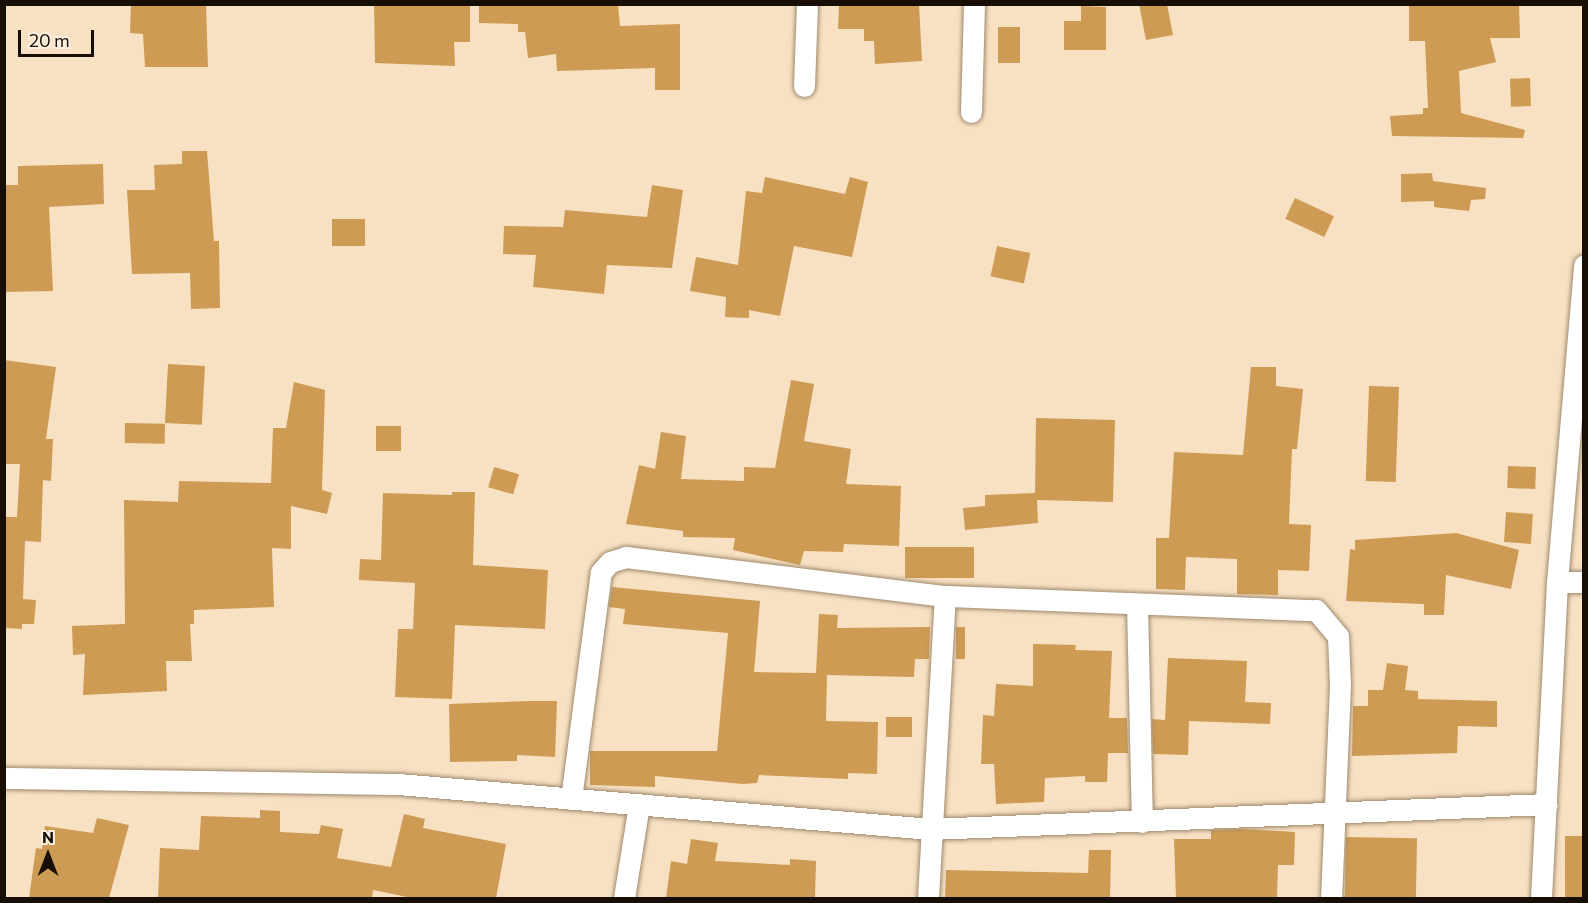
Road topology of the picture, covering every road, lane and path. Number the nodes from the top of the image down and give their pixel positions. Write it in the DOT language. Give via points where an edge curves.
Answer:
graph roads {
  1 [pos="807,4"];
  2 [pos="974,4"];
  3 [pos="804,86"];
  4 [pos="970,112"];
  5 [pos="1584,265"];
  6 [pos="1583,274"];
  7 [pos="1557,582"];
  8 [pos="1584,582"];
  9 [pos="945,596"];
  10 [pos="1137,604"];
  11 [pos="4,778"];
  12 [pos="571,799"];
  13 [pos="639,804"];
  14 [pos="1546,804"];
  15 [pos="1334,816"];
  16 [pos="1142,822"];
  17 [pos="930,829"];
  18 [pos="624,898"];
  19 [pos="928,898"];
  20 [pos="1331,898"];
  21 [pos="1540,898"];
  1 -- 3 [label="street"];
  2 -- 4 [label="street"];
  5 -- 6 [label="street"];
  6 -- 7 [label="street"];
  7 -- 8 [label="street"];
  7 -- 14 [label="street"];
  9 -- 10 [label="street"];
  9 -- 12 [label="street" via="626,557 610,562 601,572"];
  9 -- 17 [label="street"];
  10 -- 15 [label="street" via="1316,610 1338,636 1340,685"];
  10 -- 16 [label="street"];
  11 -- 12 [label="street" via="398,784"];
  12 -- 13 [label="street"];
  13 -- 17 [label="street"];
  13 -- 18 [label="street"];
  14 -- 15 [label="street"];
  14 -- 21 [label="street"];
  15 -- 16 [label="street"];
  15 -- 20 [label="street"];
  16 -- 17 [label="street"];
  17 -- 19 [label="street"];
}
